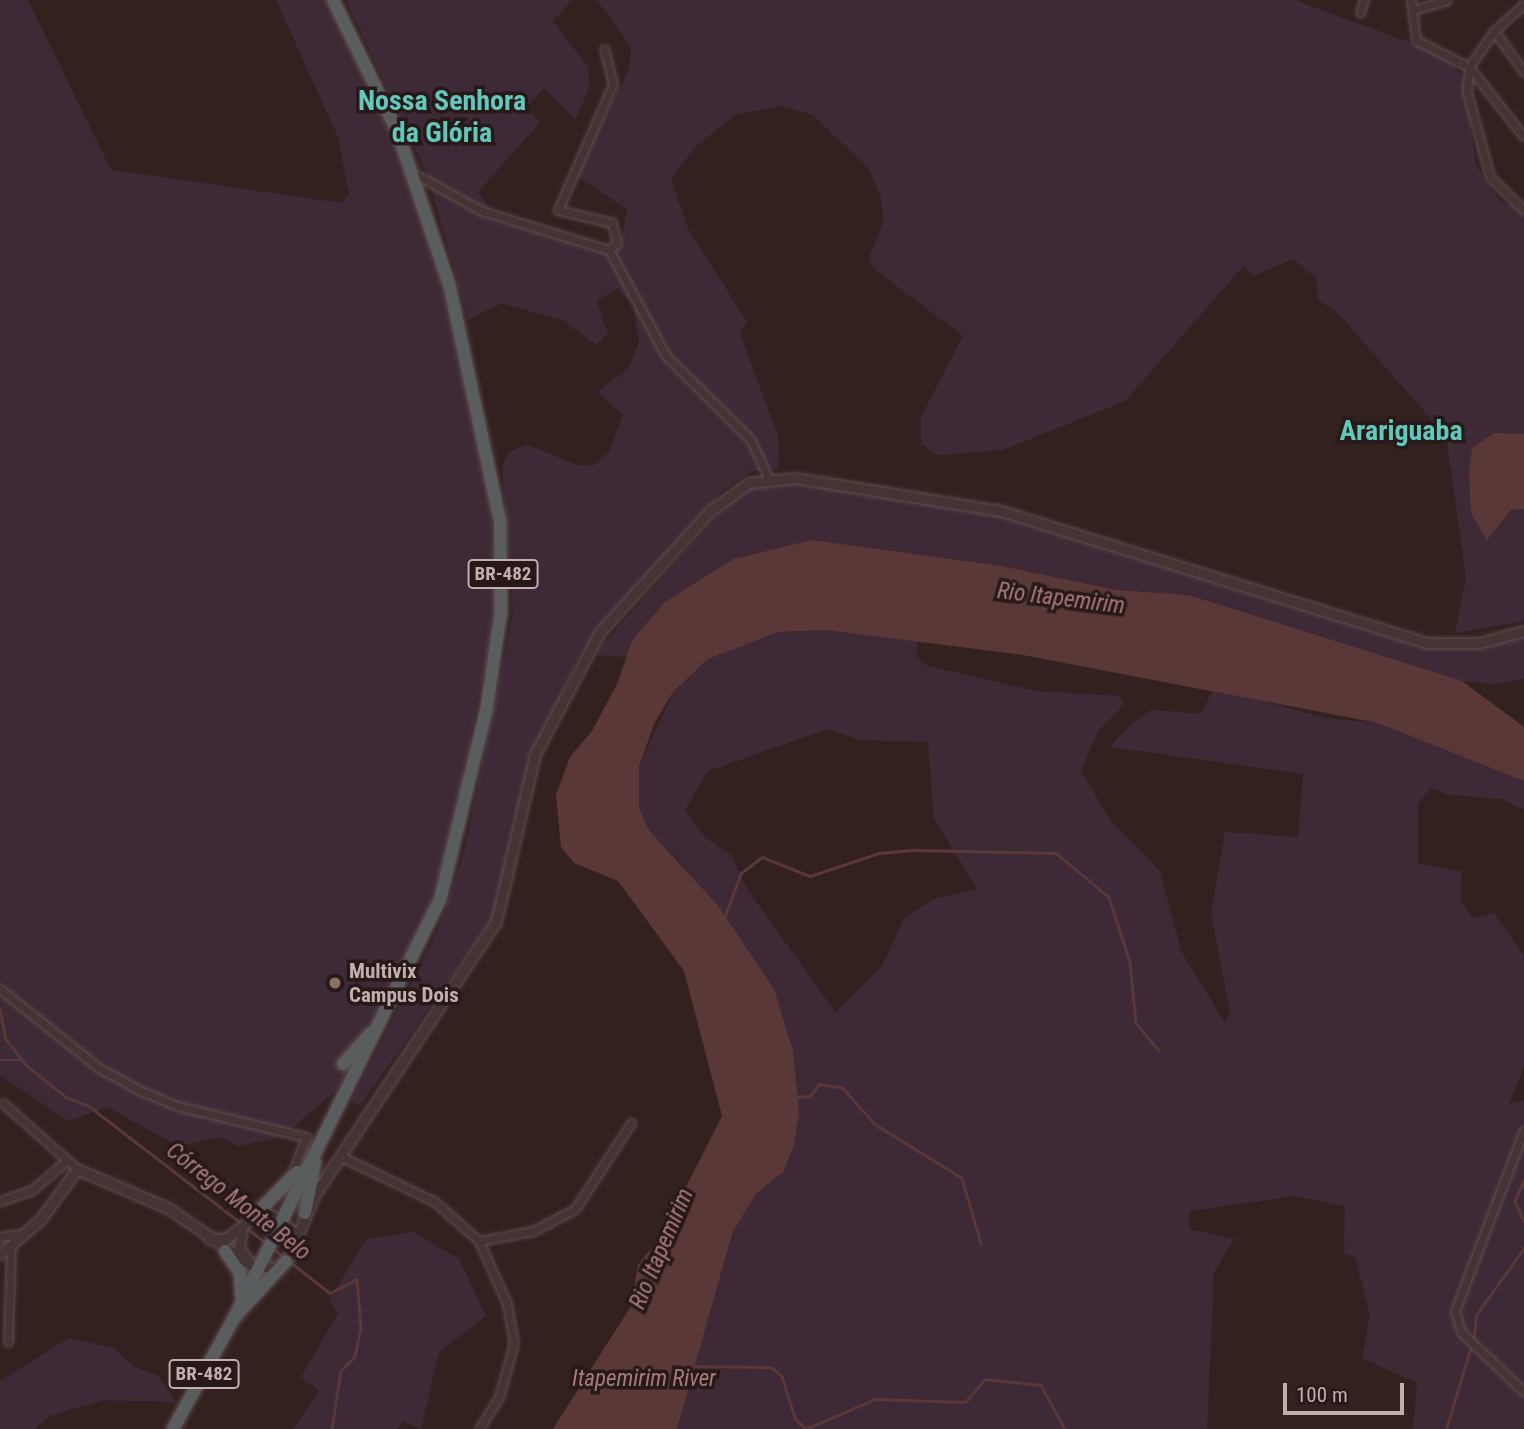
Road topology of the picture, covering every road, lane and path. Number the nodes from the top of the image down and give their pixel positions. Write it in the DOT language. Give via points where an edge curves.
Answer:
graph roads {
  1 [pos="333,0"];
  2 [pos="1364,0"];
  3 [pos="1412,0"];
  4 [pos="1447,0"];
  5 [pos="1523,9"];
  6 [pos="1413,10"];
  7 [pos="1360,13"];
  8 [pos="1494,32"];
  9 [pos="604,49"];
  10 [pos="1469,67"];
  11 [pos="1524,72"];
  12 [pos="1524,137"];
  13 [pos="415,174"];
  14 [pos="1524,210"];
  15 [pos="608,250"];
  16 [pos="769,479"];
  17 [pos="1524,631"];
  18 [pos="0,989"];
  19 [pos="382,1019"];
  20 [pos="343,1064"];
  21 [pos="3,1103"];
  22 [pos="631,1123"];
  23 [pos="1524,1130"];
  24 [pos="320,1141"];
  25 [pos="340,1156"];
  26 [pos="66,1161"];
  27 [pos="77,1169"];
  28 [pos="286,1188"];
  29 [pos="0,1201"];
  30 [pos="309,1202"];
  31 [pos="284,1213"];
  32 [pos="253,1217"];
  33 [pos="242,1229"];
  34 [pos="29,1232"];
  35 [pos="0,1237"];
  36 [pos="209,1239"];
  37 [pos="479,1241"];
  38 [pos="293,1246"];
  39 [pos="11,1249"];
  40 [pos="225,1251"];
  41 [pos="0,1254"];
  42 [pos="286,1261"];
  43 [pos="254,1266"];
  44 [pos="241,1305"];
  45 [pos="234,1318"];
  46 [pos="8,1342"];
  47 [pos="1524,1392"];
  48 [pos="173,1429"];
  49 [pos="479,1429"];
  1 -- 13 [label="highway, BR-482"];
  2 -- 7 [label="street"];
  3 -- 6 [label="street"];
  4 -- 6 [label="street"];
  5 -- 8 [label="street"];
  6 -- 10 [label="street" via="1416,40"];
  8 -- 10 [label="street"];
  8 -- 11 [label="street"];
  9 -- 15 [label="street" via="613,84 558,210 612,223 617,243"];
  10 -- 12 [label="street"];
  10 -- 14 [label="street" via="1467,92 1480,157 1490,177"];
  13 -- 15 [label="street" via="482,211"];
  13 -- 19 [label="highway, BR-482" via="449,284 493,477 503,590 486,712 450,870"];
  15 -- 16 [label="street" via="666,356 750,439"];
  16 -- 17 [label="street" via="795,478 1013,514 1428,643 1479,643"];
  16 -- 25 [label="street" via="730,493 600,632 535,754 496,922"];
  18 -- 28 [label="street" via="99,1068 139,1090 177,1106 306,1137"];
  19 -- 20 [label="highway"];
  19 -- 24 [label="highway, BR-482"];
  21 -- 26 [label="street" via="54,1142"];
  22 -- 37 [label="street" via="575,1209 533,1231"];
  23 -- 47 [label="street" via="1455,1311 1461,1332"];
  24 -- 28 [label="highway"];
  24 -- 30 [label="highway"];
  24 -- 31 [label="highway, BR-482"];
  25 -- 30 [label="street"];
  25 -- 37 [label="street" via="435,1202"];
  26 -- 27 [label="street"];
  26 -- 29 [label="street" via="32,1189"];
  27 -- 34 [label="street"];
  27 -- 36 [label="street" via="151,1199"];
  28 -- 32 [label="highway"];
  30 -- 31 [label="street"];
  30 -- 38 [label="street"];
  31 -- 32 [label="street"];
  31 -- 38 [label="street"];
  31 -- 43 [label="highway, BR-482"];
  32 -- 33 [label="street"];
  33 -- 36 [label="street"];
  33 -- 43 [label="street" via="239,1247"];
  34 -- 35 [label="street"];
  34 -- 39 [label="street"];
  36 -- 40 [label="street"];
  37 -- 49 [label="street" via="507,1304 514,1343 499,1397"];
  38 -- 42 [label="street"];
  39 -- 41 [label="street"];
  39 -- 46 [label="street"];
  40 -- 43 [label="street"];
  40 -- 44 [label="highway" via="240,1273"];
  42 -- 43 [label="street"];
  42 -- 45 [label="highway"];
  43 -- 44 [label="highway, BR-482"];
  44 -- 45 [label="highway, BR-482"];
  45 -- 48 [label="highway, BR-482"];
}
